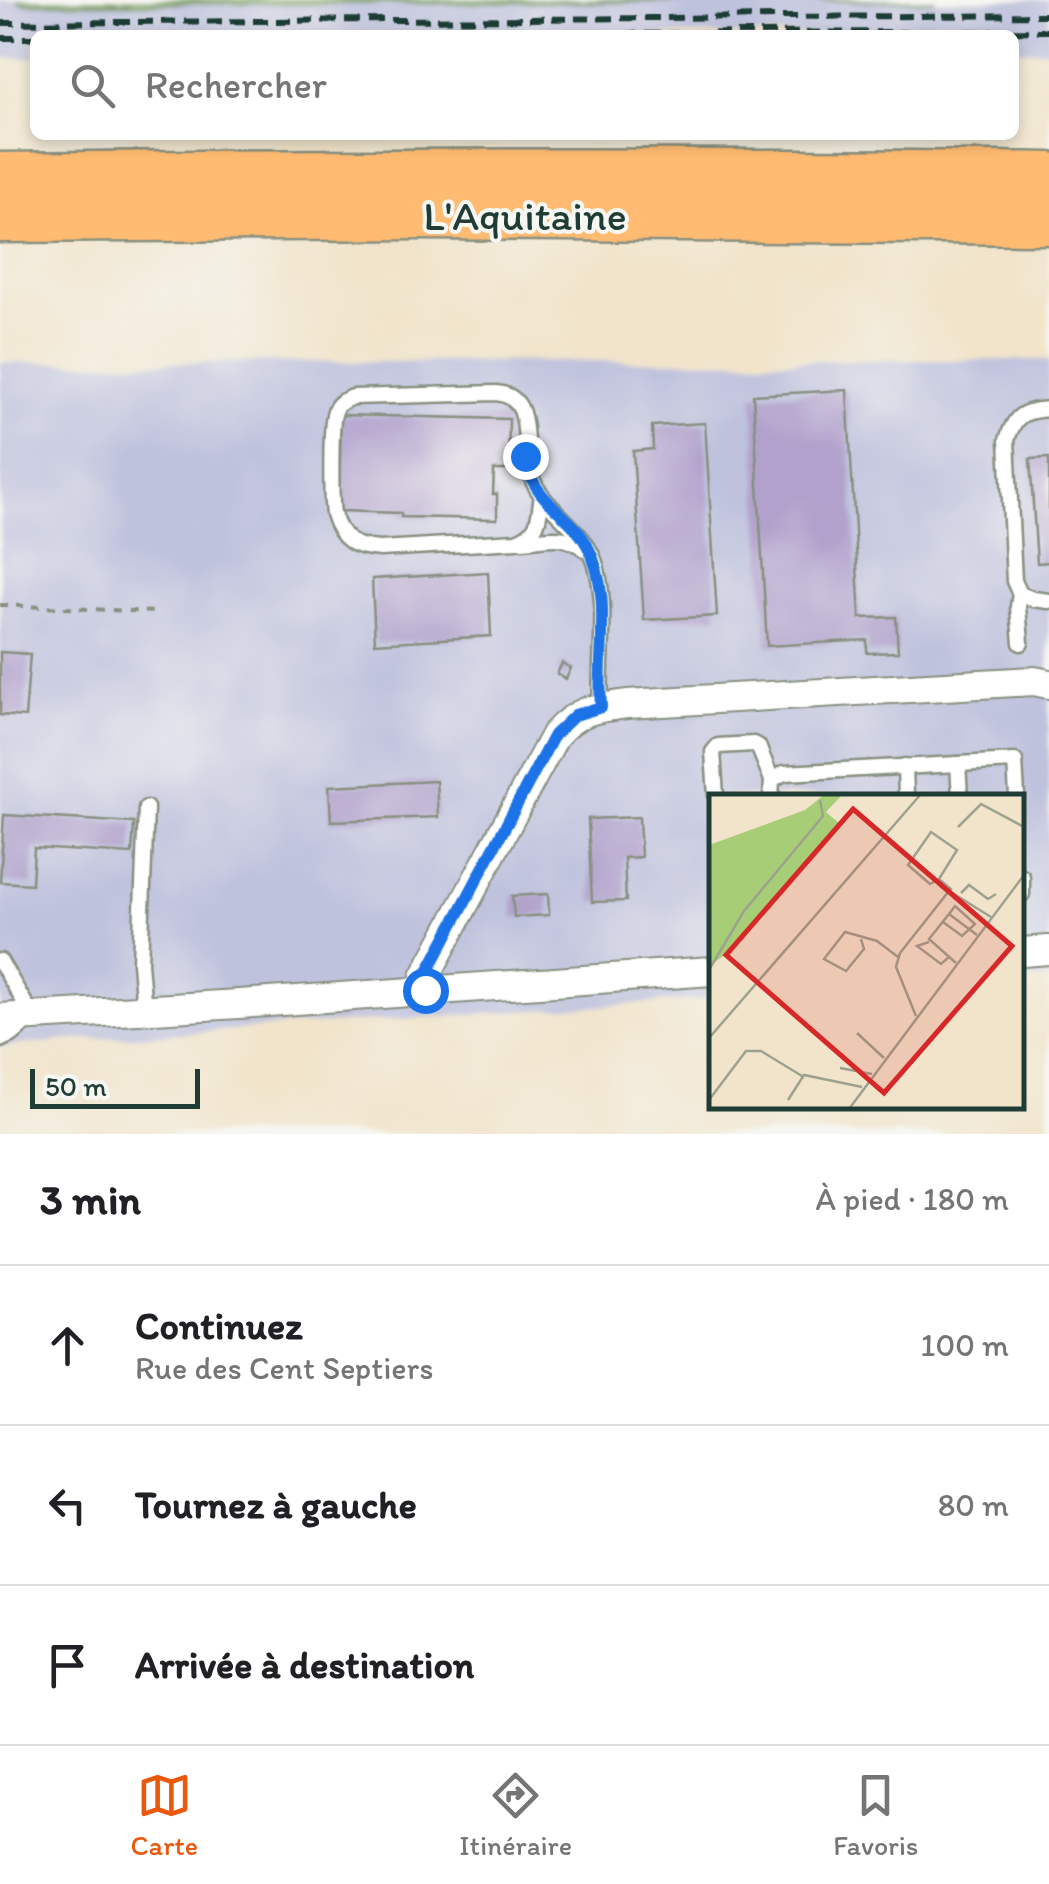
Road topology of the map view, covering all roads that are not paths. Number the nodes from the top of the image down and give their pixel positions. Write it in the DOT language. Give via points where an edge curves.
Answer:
graph roads {
  1 [pos="0,178"];
  2 [pos="1049,178"];
  3 [pos="0,217"];
  4 [pos="1049,219"];
  5 [pos="1049,409"];
  6 [pos="542,495"];
  7 [pos="516,541"];
  8 [pos="593,558"];
  9 [pos="1020,594"];
  10 [pos="1049,600"];
  11 [pos="1021,643"];
  12 [pos="1042,683"];
  13 [pos="601,707"];
  14 [pos="958,764"];
  15 [pos="905,766"];
  16 [pos="772,788"];
  17 [pos="716,794"];
  18 [pos="906,794"];
  19 [pos="960,794"];
  20 [pos="1017,794"];
  21 [pos="146,808"];
  22 [pos="1049,950"];
  23 [pos="1024,952"];
  24 [pos="0,961"];
  25 [pos="709,972"];
  26 [pos="425,990"];
  27 [pos="144,1010"];
  28 [pos="33,1017"];
  29 [pos="0,1018"];
  30 [pos="0,1040"];
  1 -- 2 [label="highway, L'Aquitaine"];
  3 -- 4 [label="highway, L'Aquitaine"];
  5 -- 9 [label="lane" via="1021,415 1007,440"];
  6 -- 7 [label="lane" via="536,529"];
  6 -- 7 [label="lane" via="525,456 524,412 506,394 353,397 334,412 334,515 349,540 380,549"];
  6 -- 8 [label="lane"];
  7 -- 8 [label="lane" via="560,537"];
  8 -- 13 [label="lane" via="601,592"];
  9 -- 10 [label="lane"];
  9 -- 11 [label="lane"];
  12 -- 13 [label="street"];
  13 -- 26 [label="street" via="575,715 554,735 425,977"];
  14 -- 15 [label="lane"];
  14 -- 19 [label="lane"];
  14 -- 20 [label="lane" via="1014,761"];
  15 -- 16 [label="lane" via="784,773"];
  15 -- 18 [label="lane"];
  16 -- 17 [label="lane" via="758,746 718,746 712,752"];
  21 -- 27 [label="lane"];
  22 -- 23 [label="street"];
  24 -- 28 [label="lane"];
  25 -- 26 [label="street"];
  26 -- 27 [label="street"];
  27 -- 28 [label="street"];
  28 -- 29 [label="street"];
  28 -- 30 [label="lane"];
}
